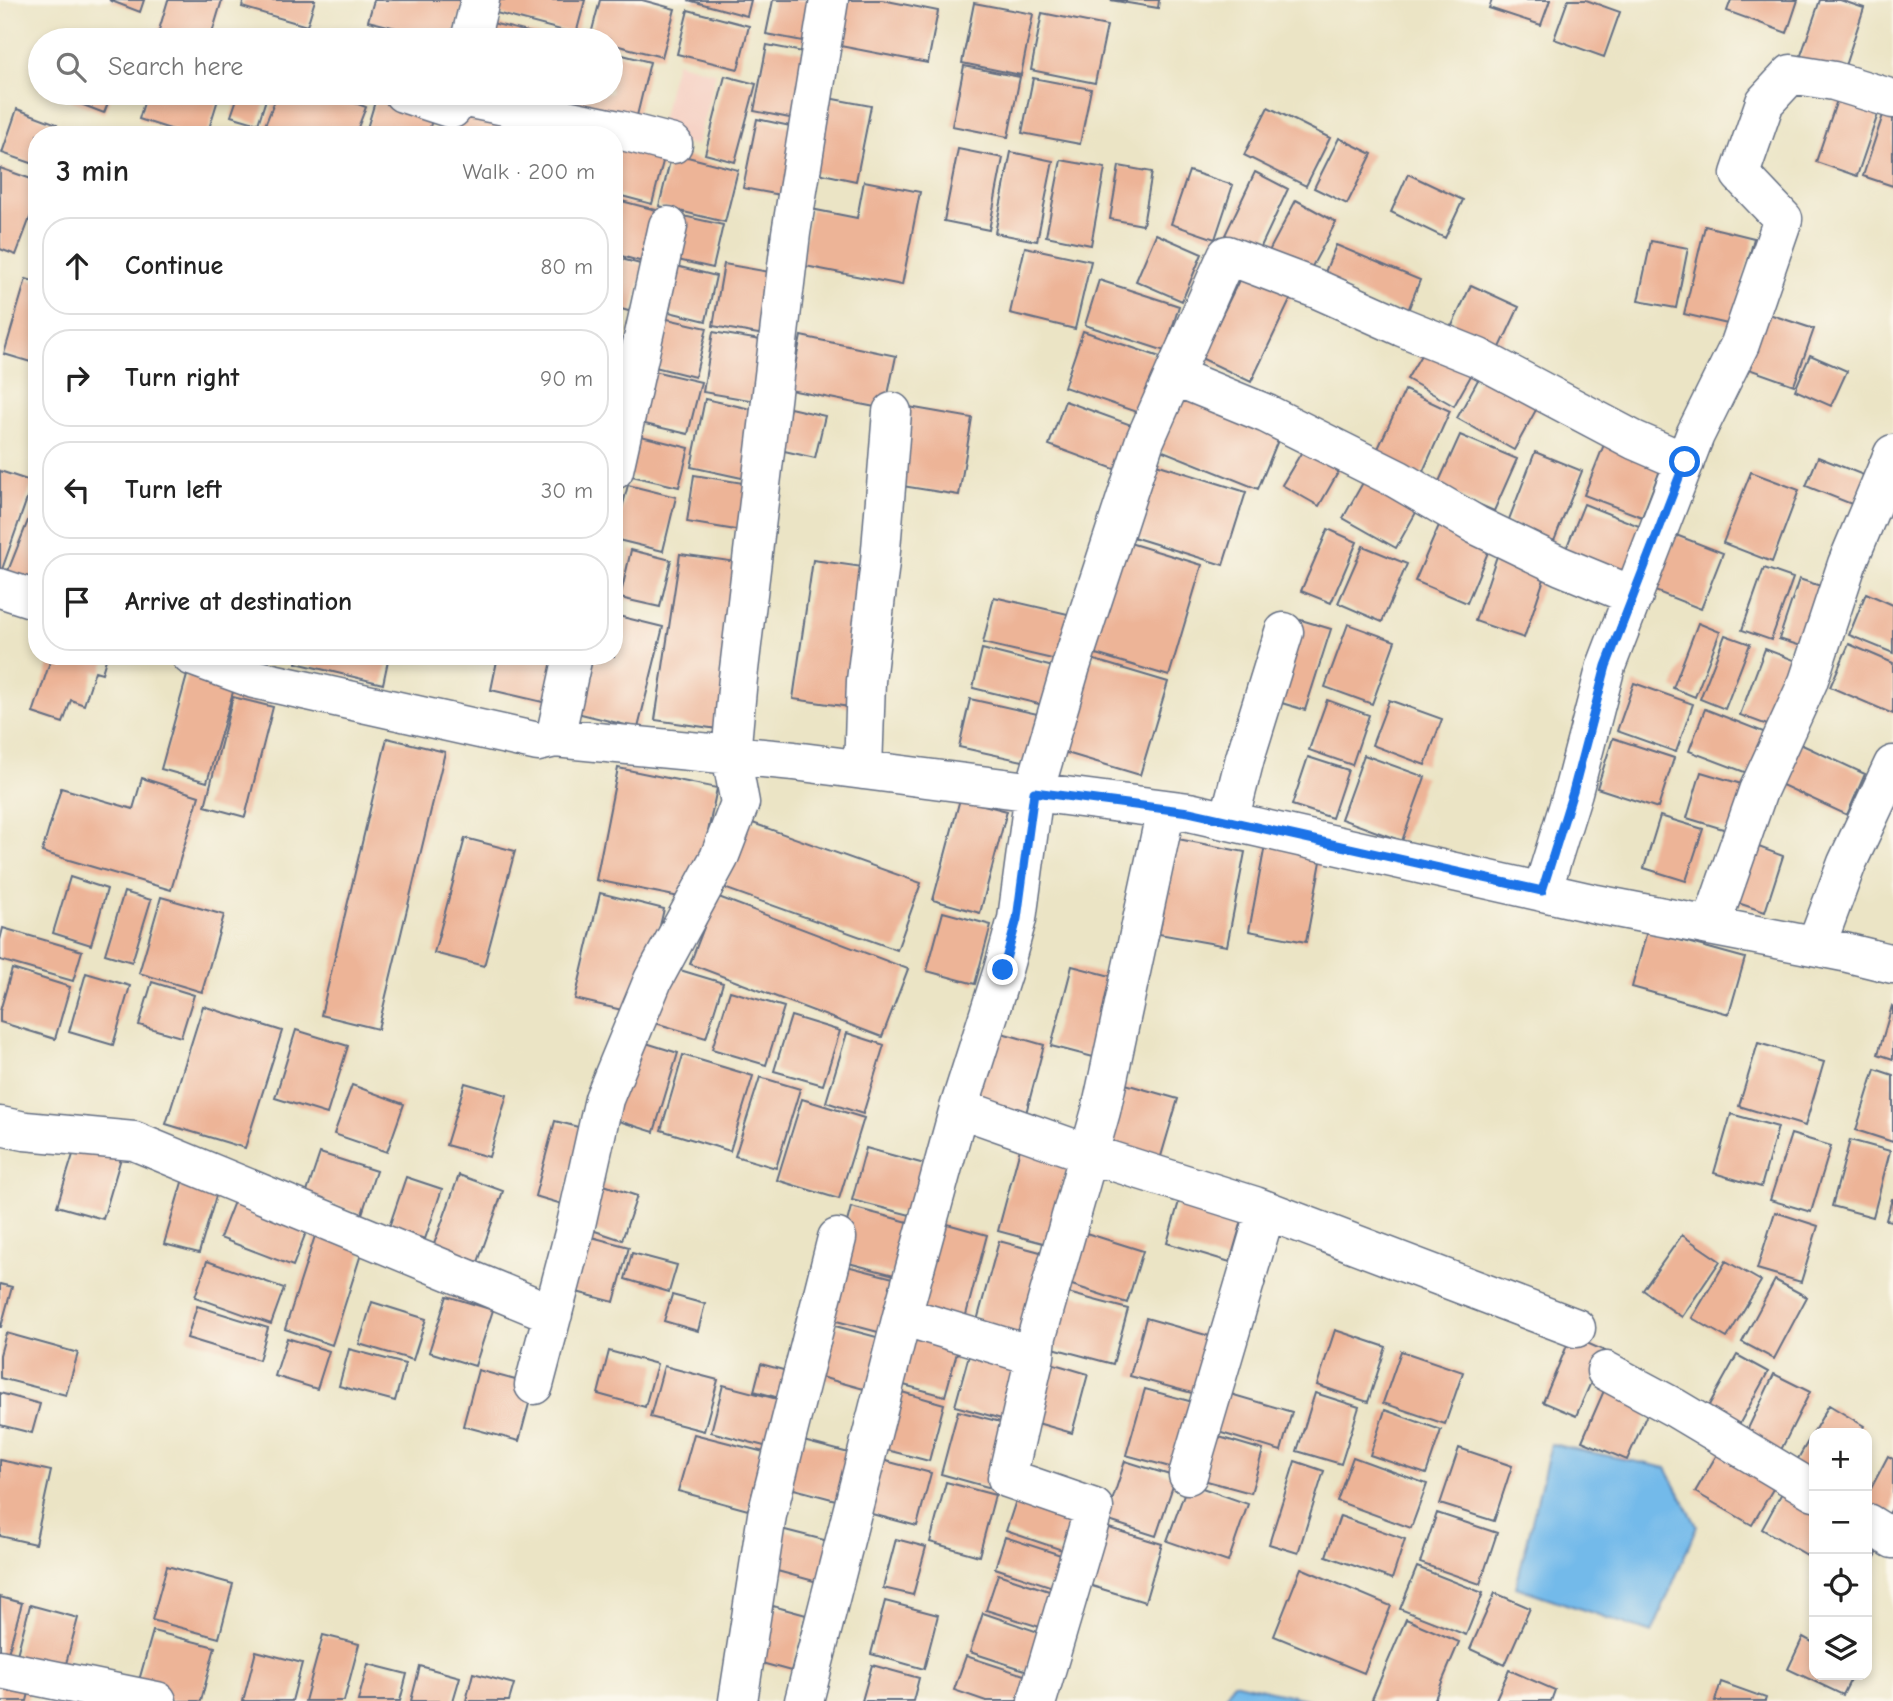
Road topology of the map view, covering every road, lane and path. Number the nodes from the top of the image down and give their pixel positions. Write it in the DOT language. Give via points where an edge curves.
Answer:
graph roads {
  1 [pos="480,0"];
  2 [pos="829,0"];
  3 [pos="473,28"];
  4 [pos="1893,99"];
  5 [pos="452,108"];
  6 [pos="589,126"];
  7 [pos="623,131"];
  8 [pos="673,145"];
  9 [pos="668,226"];
  10 [pos="1174,376"];
  11 [pos="892,412"];
  12 [pos="623,429"];
  13 [pos="1893,454"];
  14 [pos="1685,462"];
  15 [pos="1880,520"];
  16 [pos="0,588"];
  17 [pos="1634,596"];
  18 [pos="28,597"];
  19 [pos="1284,632"];
  20 [pos="216,665"];
  21 [pos="571,665"];
  22 [pos="288,671"];
  23 [pos="555,738"];
  24 [pos="730,755"];
  25 [pos="1893,765"];
  26 [pos="863,770"];
  27 [pos="1034,792"];
  28 [pos="1166,809"];
  29 [pos="1229,821"];
  30 [pos="1542,891"];
  31 [pos="1711,926"];
  32 [pos="1816,946"];
  33 [pos="1893,964"];
  34 [pos="959,1108"];
  35 [pos="0,1126"];
  36 [pos="1089,1154"];
  37 [pos="1266,1211"];
  38 [pos="837,1238"];
  39 [pos="553,1314"];
  40 [pos="902,1316"];
  41 [pos="1576,1328"];
  42 [pos="1035,1356"];
  43 [pos="1606,1371"];
  44 [pos="534,1385"];
  45 [pos="1188,1475"];
  46 [pos="1809,1488"];
  47 [pos="1872,1526"];
  48 [pos="1893,1539"];
  49 [pos="0,1669"];
  50 [pos="157,1701"];
  51 [pos="738,1701"];
  52 [pos="804,1701"];
  53 [pos="1037,1701"];
  1 -- 3 [label="street"];
  2 -- 24 [label="street" via="791,233"];
  4 -- 14 [label="street" via="1835,81 1791,74 1765,103 1740,174 1783,219 1740,344"];
  5 -- 6 [label="street"];
  7 -- 8 [label="street"];
  9 -- 12 [label="street"];
  10 -- 14 [label="street" via="1227,255 1479,358"];
  10 -- 17 [label="street" via="1278,419 1476,525"];
  10 -- 27 [label="street" via="1141,452"];
  11 -- 26 [label="street" via="866,681"];
  13 -- 15 [label="street"];
  14 -- 17 [label="street"];
  15 -- 31 [label="street" via="1847,565 1808,682 1758,791"];
  16 -- 18 [label="street"];
  17 -- 30 [label="street" via="1606,666"];
  19 -- 29 [label="street"];
  20 -- 22 [label="street" via="254,679"];
  21 -- 23 [label="street"];
  22 -- 23 [label="street" via="538,742"];
  23 -- 24 [label="street"];
  24 -- 26 [label="street"];
  24 -- 39 [label="street" via="740,803 719,859 653,980 604,1099"];
  25 -- 32 [label="street" via="1847,863"];
  26 -- 27 [label="street"];
  27 -- 28 [label="street"];
  27 -- 34 [label="street" via="1017,919"];
  28 -- 29 [label="street"];
  28 -- 36 [label="street"];
  29 -- 30 [label="street"];
  30 -- 31 [label="street"];
  31 -- 32 [label="street"];
  32 -- 33 [label="street"];
  34 -- 36 [label="street"];
  34 -- 40 [label="street"];
  35 -- 39 [label="street" via="134,1141"];
  36 -- 37 [label="street"];
  36 -- 42 [label="street"];
  37 -- 41 [label="street"];
  37 -- 45 [label="street"];
  38 -- 51 [label="street" via="769,1504"];
  39 -- 44 [label="street"];
  40 -- 42 [label="street"];
  40 -- 52 [label="street"];
  42 -- 53 [label="street" via="1007,1478 1094,1508"];
  43 -- 46 [label="street"];
  47 -- 48 [label="street"];
  49 -- 50 [label="street"];
}
